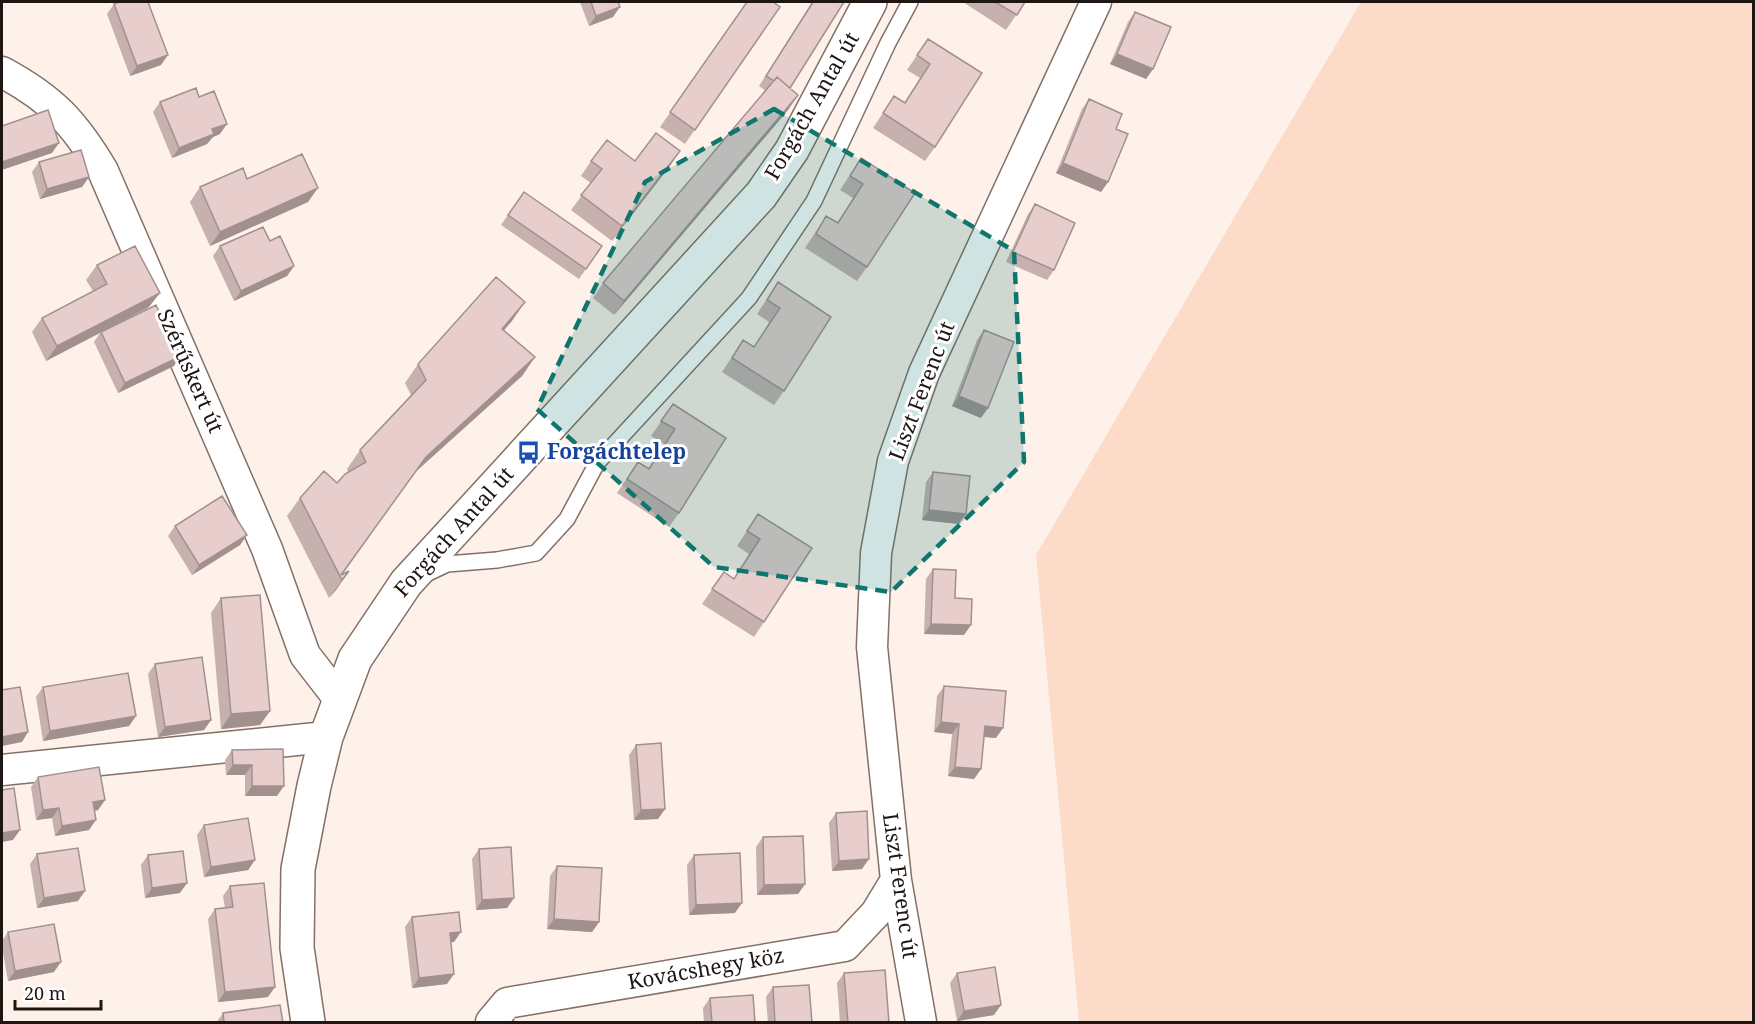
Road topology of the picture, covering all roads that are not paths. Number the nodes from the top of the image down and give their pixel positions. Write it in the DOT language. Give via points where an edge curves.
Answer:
graph roads {
  1 [pos="870,2"];
  2 [pos="910,2"];
  3 [pos="1096,2"];
  4 [pos="2,72"];
  5 [pos="406,583"];
  6 [pos="339,699"];
  7 [pos="326,737"];
  8 [pos="2,770"];
  9 [pos="896,880"];
  10 [pos="491,1021"];
  11 [pos="308,1023"];
  12 [pos="921,1023"];
  1 -- 5 [label="street, Forgách Antal út" via="792,150 761,195"];
  2 -- 5 [label="lane" via="808,211 749,298 597,463 567,519 537,553 447,564"];
  3 -- 9 [label="street, Liszt Ferenc út" via="924,374 893,461 876,553 872,647"];
  4 -- 6 [label="street, Szérűskert út" via="66,116 103,171 267,549 306,655"];
  5 -- 6 [label="street, Forgách Antal út" via="355,659"];
  6 -- 7 [label="street, Forgách Antal út"];
  7 -- 8 [label="street"];
  7 -- 11 [label="street, Forgách Antal út" via="298,869 297,948"];
  9 -- 10 [label="street, Kovácshegy köz" via="876,912 845,946 507,1003"];
  9 -- 12 [label="street, Liszt Ferenc út"];
}
